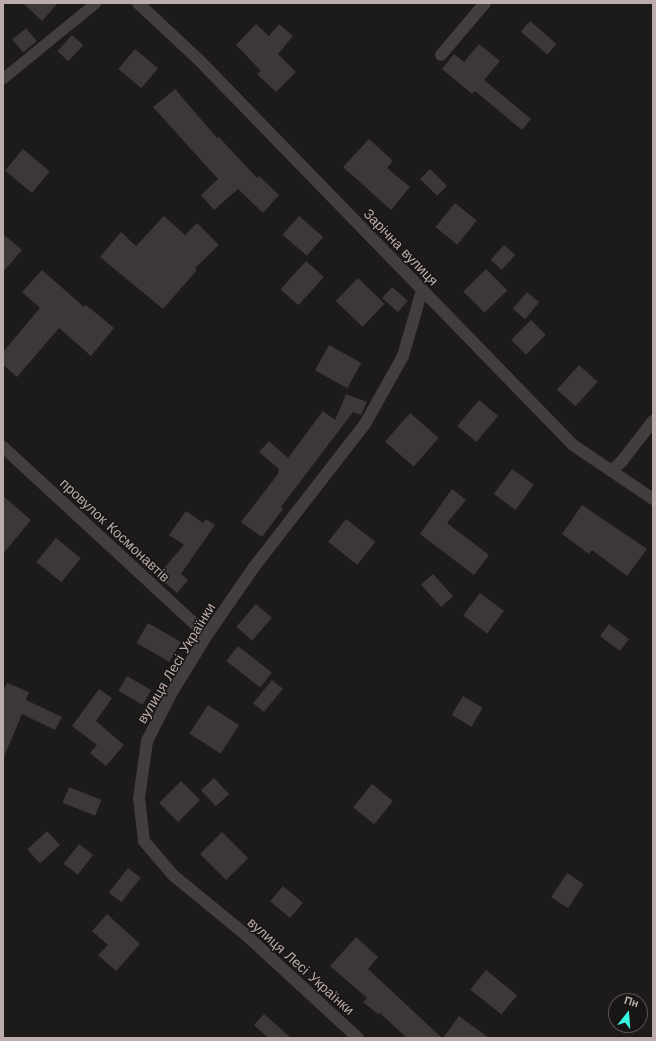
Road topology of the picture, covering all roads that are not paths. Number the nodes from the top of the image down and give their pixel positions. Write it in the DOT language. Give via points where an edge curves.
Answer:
graph roads {
  1 [pos="95,3"];
  2 [pos="138,3"];
  3 [pos="485,3"];
  4 [pos="440,55"];
  5 [pos="3,78"];
  6 [pos="422,290"];
  7 [pos="653,421"];
  8 [pos="3,447"];
  9 [pos="611,471"];
  10 [pos="653,499"];
  11 [pos="207,634"];
  12 [pos="358,1038"];
  1 -- 5 [label="lane"];
  2 -- 6 [label="street, Зарічна вулиця" via="199,60"];
  3 -- 4 [label="street"];
  6 -- 9 [label="street, Зарічна вулиця" via="573,445"];
  6 -- 11 [label="street, вулиця Лесі Українки" via="403,356 365,424 254,567"];
  7 -- 9 [label="street"];
  8 -- 11 [label="street, провулок Космонавтів"];
  9 -- 10 [label="street, Зарічна вулиця"];
  11 -- 12 [label="street, вулиця Лесі Українки" via="147,741 139,798 144,841 173,874 246,935"];
}
